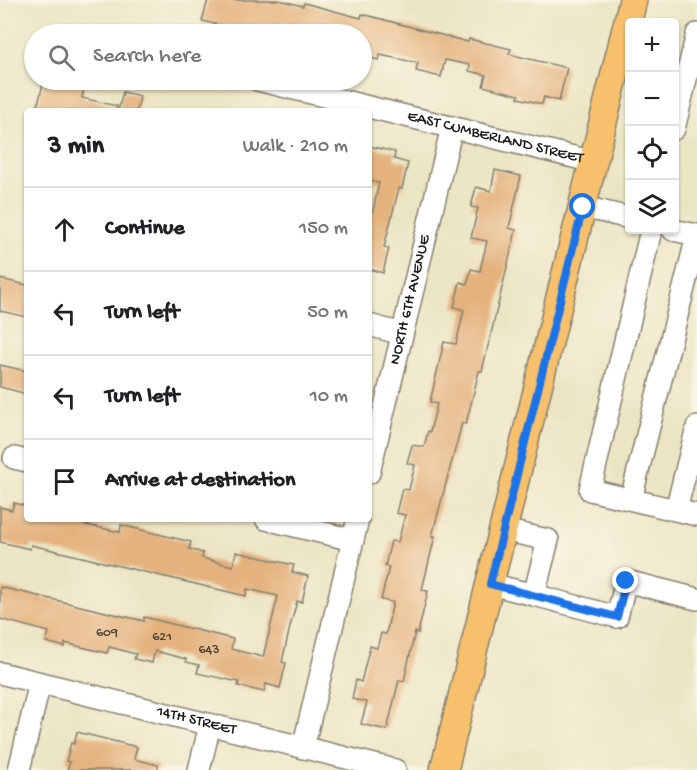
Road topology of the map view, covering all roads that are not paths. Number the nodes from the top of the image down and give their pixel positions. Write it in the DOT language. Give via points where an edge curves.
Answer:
graph roads {
  1 [pos="633,0"];
  2 [pos="697,34"];
  3 [pos="299,90"];
  4 [pos="676,126"];
  5 [pos="452,127"];
  6 [pos="594,162"];
  7 [pos="583,207"];
  8 [pos="625,217"];
  9 [pos="679,231"];
  10 [pos="650,234"];
  11 [pos="697,236"];
  12 [pos="372,326"];
  13 [pos="402,334"];
  14 [pos="697,427"];
  15 [pos="372,460"];
  16 [pos="631,499"];
  17 [pos="676,510"];
  18 [pos="697,515"];
  19 [pos="278,522"];
  20 [pos="357,522"];
  21 [pos="503,530"];
  22 [pos="353,540"];
  23 [pos="490,584"];
  24 [pos="534,595"];
  25 [pos="697,599"];
  26 [pos="0,673"];
  27 [pos="40,683"];
  28 [pos="210,725"];
  29 [pos="303,748"];
  30 [pos="384,769"];
  31 [pos="19,770"];
  32 [pos="199,770"];
  33 [pos="444,770"];
  1 -- 6 [label="main road"];
  2 -- 4 [label="street"];
  3 -- 5 [label="street, EAST CUMBERLAND STREET"];
  5 -- 6 [label="street, EAST CUMBERLAND STREET"];
  5 -- 13 [label="street, NORTH 6TH AVENUE"];
  6 -- 7 [label="main road"];
  7 -- 8 [label="street"];
  7 -- 21 [label="main road"];
  9 -- 11 [label="street"];
  10 -- 16 [label="street" via="590,490"];
  11 -- 16 [label="street"];
  12 -- 13 [label="street"];
  13 -- 15 [label="street, NORTH 6TH AVENUE"];
  14 -- 17 [label="street"];
  16 -- 17 [label="street"];
  17 -- 18 [label="street"];
  19 -- 22 [label="street"];
  20 -- 22 [label="street"];
  21 -- 23 [label="main road"];
  21 -- 24 [label="street" via="548,540"];
  22 -- 29 [label="street"];
  23 -- 24 [label="street"];
  23 -- 33 [label="main road"];
  24 -- 25 [label="street" via="617,617 626,581"];
  26 -- 27 [label="street, 14TH STREET"];
  27 -- 28 [label="street, 14TH STREET"];
  27 -- 31 [label="street"];
  28 -- 29 [label="street, 14TH STREET"];
  28 -- 32 [label="street"];
  29 -- 30 [label="street, 14TH STREET"];
}
